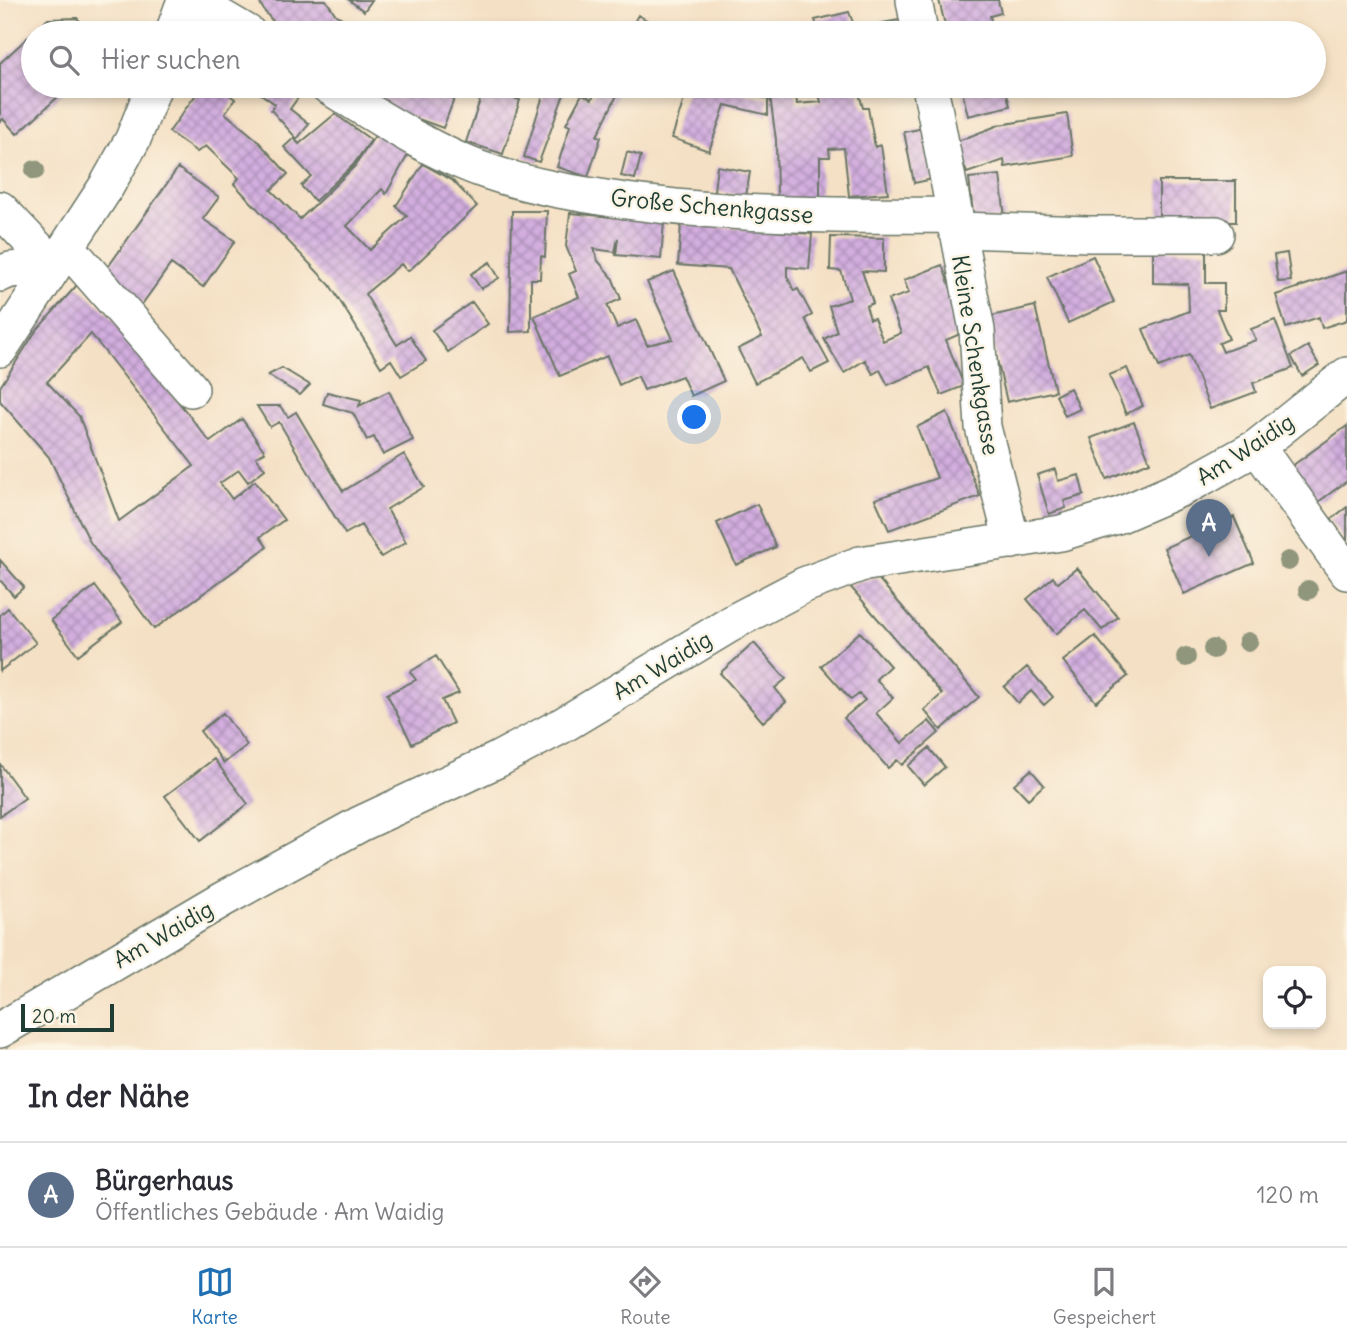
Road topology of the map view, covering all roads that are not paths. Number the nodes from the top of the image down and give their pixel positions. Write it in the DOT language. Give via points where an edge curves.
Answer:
graph roads {
  1 [pos="185,0"];
  2 [pos="192,0"];
  3 [pos="914,0"];
  4 [pos="177,21"];
  5 [pos="228,21"];
  6 [pos="918,21"];
  7 [pos="149,98"];
  8 [pos="348,98"];
  9 [pos="932,98"];
  10 [pos="0,209"];
  11 [pos="955,222"];
  12 [pos="1216,234"];
  13 [pos="61,257"];
  14 [pos="0,274"];
  15 [pos="0,349"];
  16 [pos="1347,375"];
  17 [pos="191,388"];
  18 [pos="1257,447"];
  19 [pos="1012,541"];
  20 [pos="1347,572"];
  21 [pos="0,1030"];
  1 -- 4 [label="street"];
  2 -- 5 [label="street"];
  3 -- 6 [label="street"];
  7 -- 13 [label="street" via="133,139"];
  8 -- 11 [label="street, Große Schenkgasse" via="416,139 485,171 565,192 689,209"];
  9 -- 11 [label="street, Kleine Schenkgasse"];
  10 -- 13 [label="street"];
  11 -- 12 [label="street, Große Schenkgasse" via="1089,234"];
  11 -- 19 [label="street, Kleine Schenkgasse" via="977,330 983,427"];
  13 -- 14 [label="street"];
  13 -- 15 [label="street"];
  13 -- 17 [label="street"];
  16 -- 18 [label="street, Am Waidig"];
  18 -- 19 [label="street, Am Waidig" via="1187,486 1120,515 1061,533"];
  18 -- 20 [label="street"];
  19 -- 21 [label="street, Am Waidig" via="878,560 804,585 563,725 360,824 223,899"];
}
